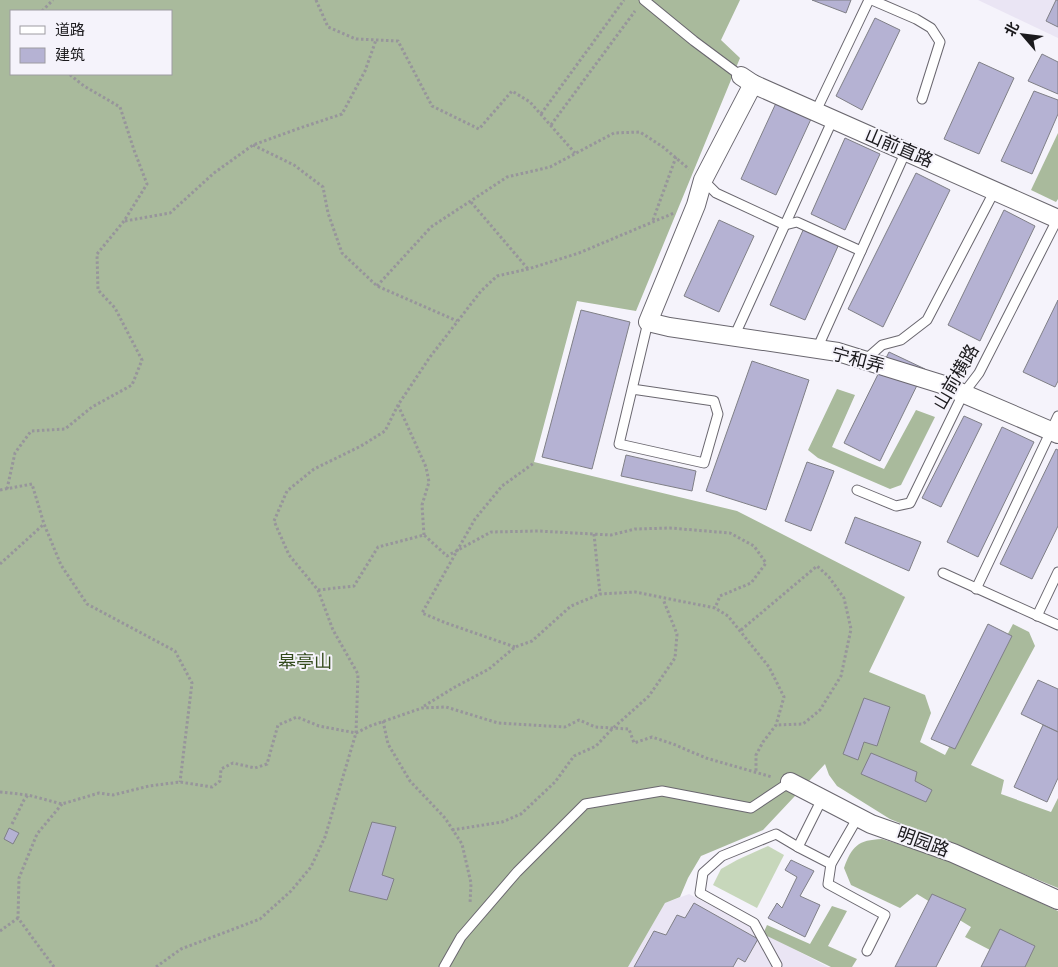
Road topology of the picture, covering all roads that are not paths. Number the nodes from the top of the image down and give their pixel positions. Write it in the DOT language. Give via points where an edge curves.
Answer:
graph roads {
  1 [pos="644,0"];
  2 [pos="870,0"];
  3 [pos="747,80"];
  4 [pos="922,99"];
  5 [pos="816,111"];
  6 [pos="833,119"];
  7 [pos="906,151"];
  8 [pos="703,180"];
  9 [pos="995,190"];
  10 [pos="1058,218"];
  11 [pos="785,225"];
  12 [pos="861,251"];
  13 [pos="648,322"];
  14 [pos="734,337"];
  15 [pos="817,349"];
  16 [pos="864,360"];
  17 [pos="632,389"];
  18 [pos="963,394"];
  19 [pos="1056,427"];
  20 [pos="857,490"];
  21 [pos="1058,572"];
  22 [pos="943,573"];
  23 [pos="976,589"];
  24 [pos="1037,616"];
  25 [pos="1058,625"];
  26 [pos="790,782"];
  27 [pos="822,799"];
  28 [pos="858,817"];
  29 [pos="798,847"];
  30 [pos="831,864"];
  31 [pos="1058,900"];
  32 [pos="867,951"];
  33 [pos="778,966"];
  34 [pos="444,967"];
  1 -- 3 [label="lane"];
  2 -- 4 [label="lane" via="931,28 940,42"];
  2 -- 5 [label="lane"];
  3 -- 5 [label="street, 山前直路"];
  3 -- 8 [label="street"];
  5 -- 6 [label="street, 山前直路"];
  6 -- 7 [label="street, 山前直路"];
  6 -- 11 [label="lane"];
  7 -- 9 [label="street, 山前直路"];
  7 -- 12 [label="lane"];
  8 -- 11 [label="lane" via="716,193"];
  8 -- 13 [label="street"];
  9 -- 10 [label="street, 山前直路"];
  9 -- 16 [label="lane" via="927,320 901,340 882,345"];
  10 -- 18 [label="lane, 山前横路" via="979,374"];
  11 -- 12 [label="lane" via="798,222"];
  11 -- 14 [label="lane"];
  12 -- 15 [label="lane"];
  13 -- 14 [label="street, 宁和弄"];
  13 -- 17 [label="lane"];
  14 -- 15 [label="street, 宁和弄"];
  15 -- 16 [label="street, 宁和弄"];
  16 -- 18 [label="street, 宁和弄"];
  17 -- 17 [label="lane" via="619,444 704,463 718,414 714,401"];
  18 -- 19 [label="street, 宁和弄"];
  18 -- 20 [label="lane, 山前横路" via="910,503 896,506"];
  19 -- 23 [label="lane"];
  21 -- 24 [label="lane"];
  22 -- 23 [label="lane"];
  23 -- 24 [label="lane"];
  24 -- 25 [label="lane"];
  26 -- 27 [label="street, 明园路"];
  26 -- 34 [label="lane" via="751,808 662,791 585,804 517,872 461,937"];
  27 -- 28 [label="street, 明园路"];
  27 -- 29 [label="lane"];
  28 -- 30 [label="lane"];
  28 -- 31 [label="street, 明园路" via="953,853"];
  29 -- 30 [label="lane"];
  29 -- 33 [label="lane" via="776,834 722,856 703,872 700,893 754,923"];
  30 -- 32 [label="lane" via="828,884 885,915"];
}
